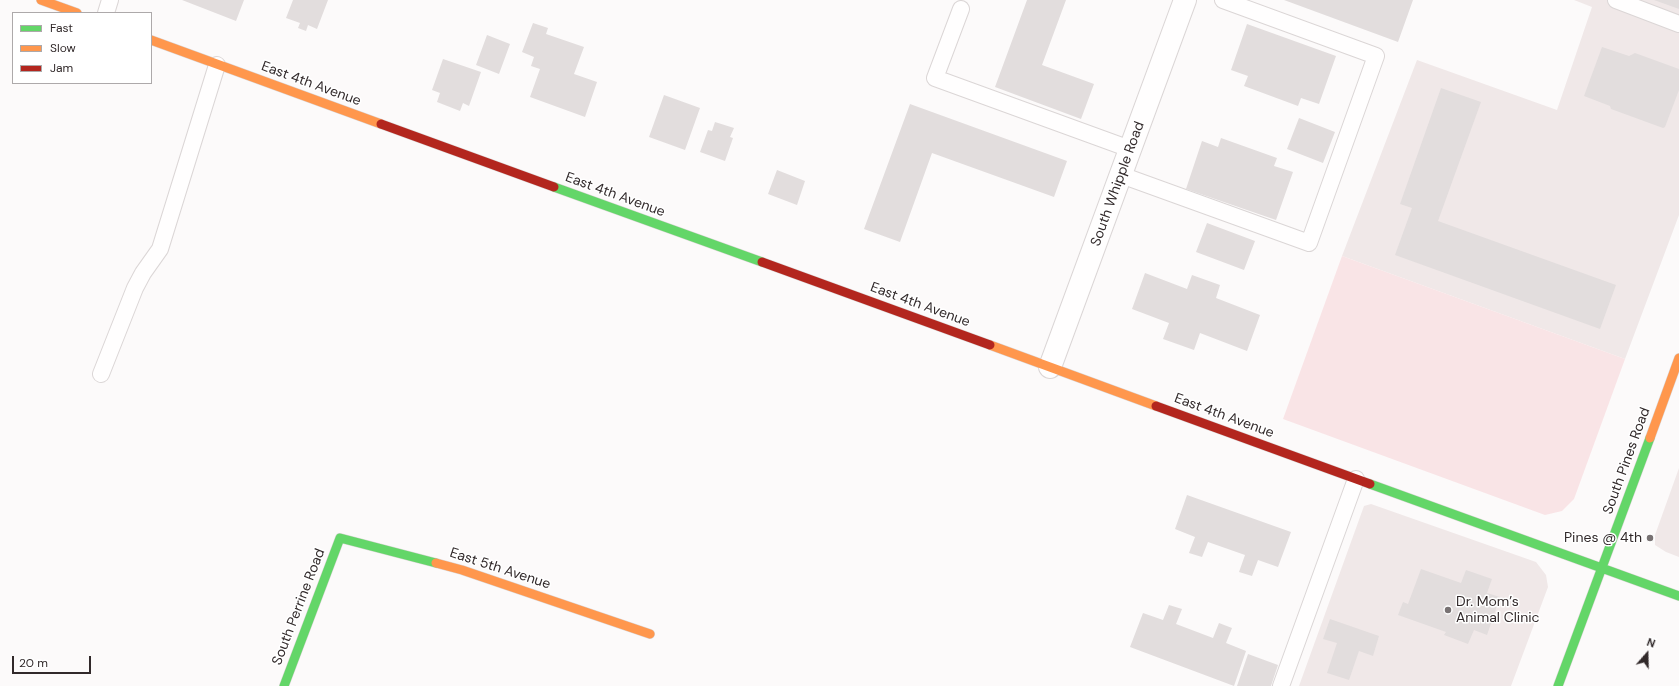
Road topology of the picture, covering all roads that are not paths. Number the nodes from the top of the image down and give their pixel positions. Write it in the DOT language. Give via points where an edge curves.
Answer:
graph roads {
  1 [pos="41,0"];
  2 [pos="110,0"];
  3 [pos="1185,0"];
  4 [pos="1223,0"];
  5 [pos="1616,0"];
  6 [pos="961,9"];
  7 [pos="74,12"];
  8 [pos="106,12"];
  9 [pos="1679,24"];
  10 [pos="152,40"];
  11 [pos="217,65"];
  12 [pos="1130,149"];
  13 [pos="1121,175"];
  14 [pos="1679,358"];
  15 [pos="1050,367"];
  16 [pos="101,374"];
  17 [pos="1356,479"];
  18 [pos="340,538"];
  19 [pos="1602,569"];
  20 [pos="1679,596"];
  21 [pos="650,634"];
  22 [pos="284,686"];
  23 [pos="1281,686"];
  24 [pos="1558,686"];
  1 -- 7 [label="street"];
  2 -- 8 [label="lane"];
  3 -- 12 [label="street, South Whipple Road"];
  4 -- 13 [label="lane" via="1376,56 1309,243"];
  5 -- 9 [label="lane"];
  6 -- 12 [label="lane" via="934,78"];
  10 -- 11 [label="street, East 4th Avenue"];
  11 -- 15 [label="street, East 4th Avenue"];
  11 -- 16 [label="lane" via="160,249 135,288"];
  12 -- 13 [label="street, South Whipple Road"];
  13 -- 15 [label="street, South Whipple Road"];
  14 -- 19 [label="street, South Pines Road"];
  15 -- 17 [label="street, East 4th Avenue"];
  17 -- 19 [label="street, East 4th Avenue"];
  17 -- 23 [label="lane"];
  18 -- 21 [label="street, East 5th Avenue" via="462,570"];
  18 -- 22 [label="street, South Perrine Road"];
  19 -- 20 [label="street, East 4th Avenue"];
  19 -- 24 [label="street, South Pines Road"];
}
